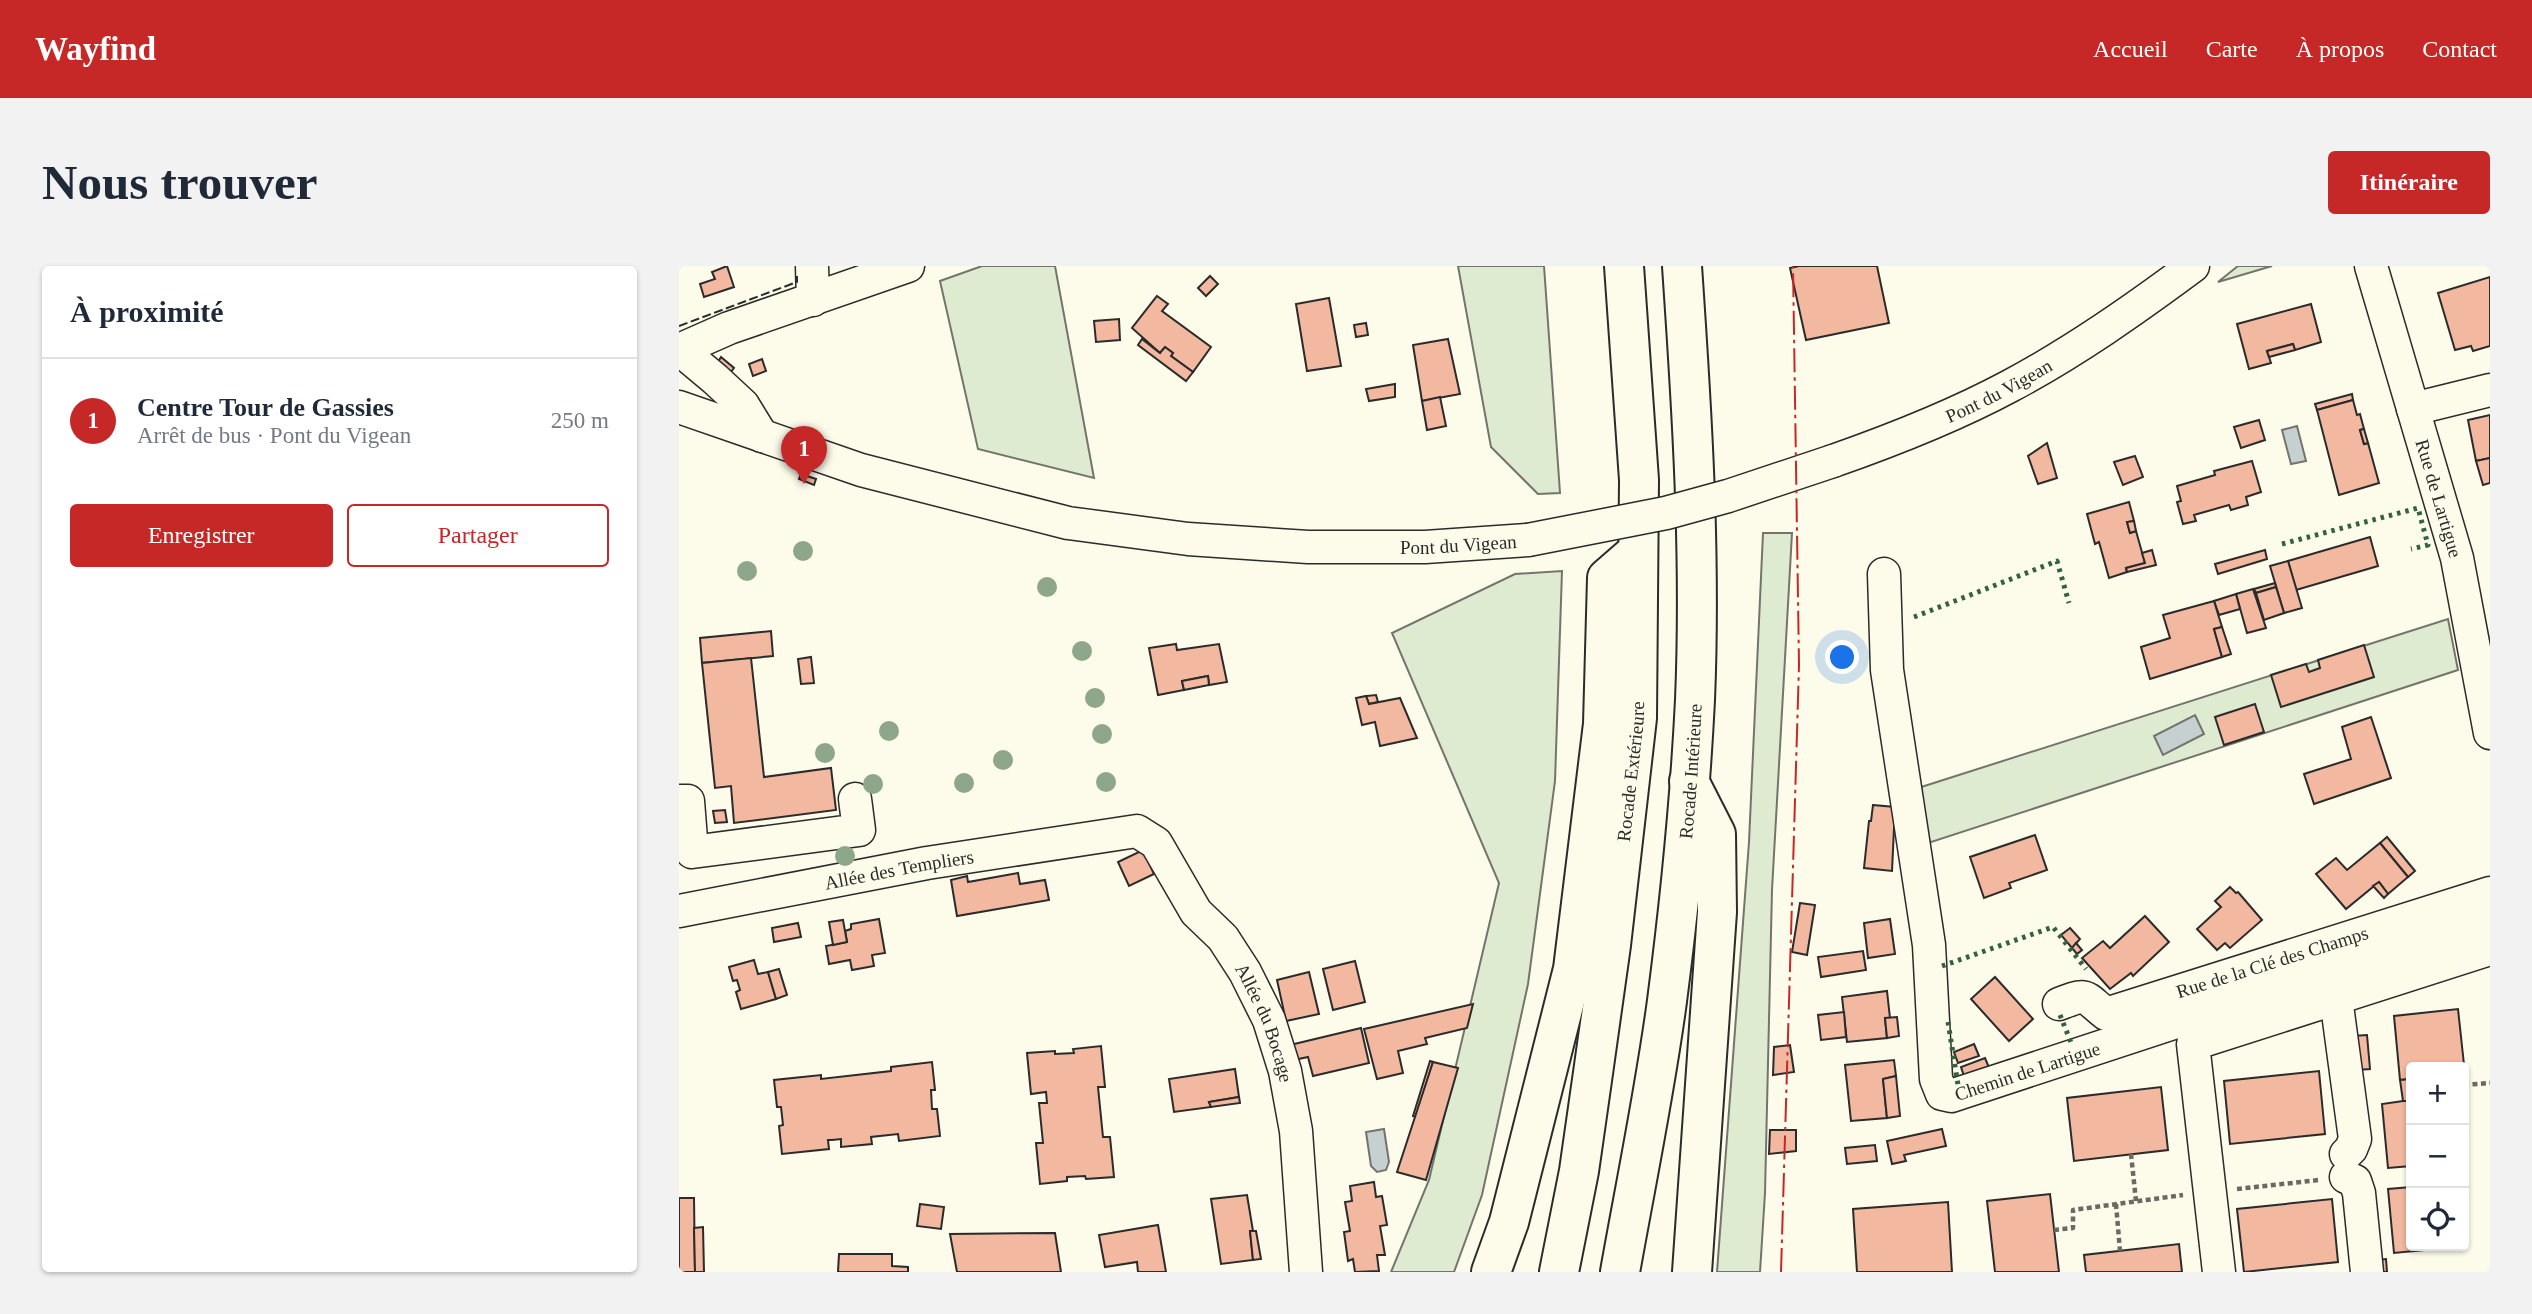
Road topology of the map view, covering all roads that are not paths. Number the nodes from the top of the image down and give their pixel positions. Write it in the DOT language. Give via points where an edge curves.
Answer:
graph roads {
  1 [pos="812,266"];
  2 [pos="908,266"];
  3 [pos="1623,266"];
  4 [pos="1682,266"];
  5 [pos="2193,266"];
  6 [pos="2371,266"];
  7 [pos="856,275"];
  8 [pos="813,300"];
  9 [pos="679,350"];
  10 [pos="2490,390"];
  11 [pos="679,407"];
  12 [pos="2413,409"];
  13 [pos="762,436"];
  14 [pos="1638,551"];
  15 [pos="1884,574"];
  16 [pos="2490,733"];
  17 [pos="1689,780"];
  18 [pos="855,799"];
  19 [pos="679,801"];
  20 [pos="1119,835"];
  21 [pos="2490,893"];
  22 [pos="679,911"];
  23 [pos="2490,919"];
  24 [pos="2490,949"];
  25 [pos="2336,998"];
  26 [pos="2059,1004"];
  27 [pos="1306,1272"];
  28 [pos="1491,1272"];
  29 [pos="1559,1272"];
  30 [pos="1620,1272"];
  31 [pos="1692,1272"];
  32 [pos="2219,1272"];
  33 [pos="2367,1272"];
  1 -- 8 [label="street"];
  2 -- 7 [label="street"];
  3 -- 14 [label="highway, Rocade Extérieure" via="1639,480"];
  4 -- 17 [label="highway, Rocade Intérieure" via="1697,515 1695,700"];
  5 -- 13 [label="street, Pont du Vigean, bridge" via="2011,386 1887,443 1666,513 1528,540 1425,547 1308,547 1188,539 1068,523 861,470"];
  6 -- 12 [label="street, Rue de Lartigue"];
  7 -- 8 [label="street"];
  8 -- 9 [label="street"];
  9 -- 13 [label="street" via="743,405"];
  10 -- 12 [label="street"];
  11 -- 13 [label="street, Pont du Vigean"];
  12 -- 16 [label="street, Rue de Lartigue" via="2457,558"];
  14 -- 28 [label="highway" via="1607,578 1603,724 1573,969 1509,1222"];
  14 -- 29 [label="highway, Rocade Extérieure" via="1637,718 1593,1073"];
  15 -- 23 [label="street, Chemin de Lartigue" via="1887,670 1929,945 1936,1079 1942,1094 1951,1097"];
  17 -- 30 [label="highway, Rocade Intérieure" via="1667,1002"];
  17 -- 31 [label="highway" via="1716,834 1717,912"];
  18 -- 19 [label="street" via="859,830 692,852 688,800"];
  20 -- 22 [label="street, Allée des Templiers" via="927,863"];
  20 -- 27 [label="street, Allée du Bocage" via="1137,831 1156,842 1196,912 1223,938 1245,972 1269,1020 1296,1131"];
  21 -- 26 [label="street, Rue de la Clé des Champs" via="2106,1014 2087,997"];
  24 -- 25 [label="street"];
  25 -- 32 [label="street" via="2193,1044"];
  25 -- 33 [label="street" via="2354,1139 2340,1170 2355,1181 2359,1193"];
}
